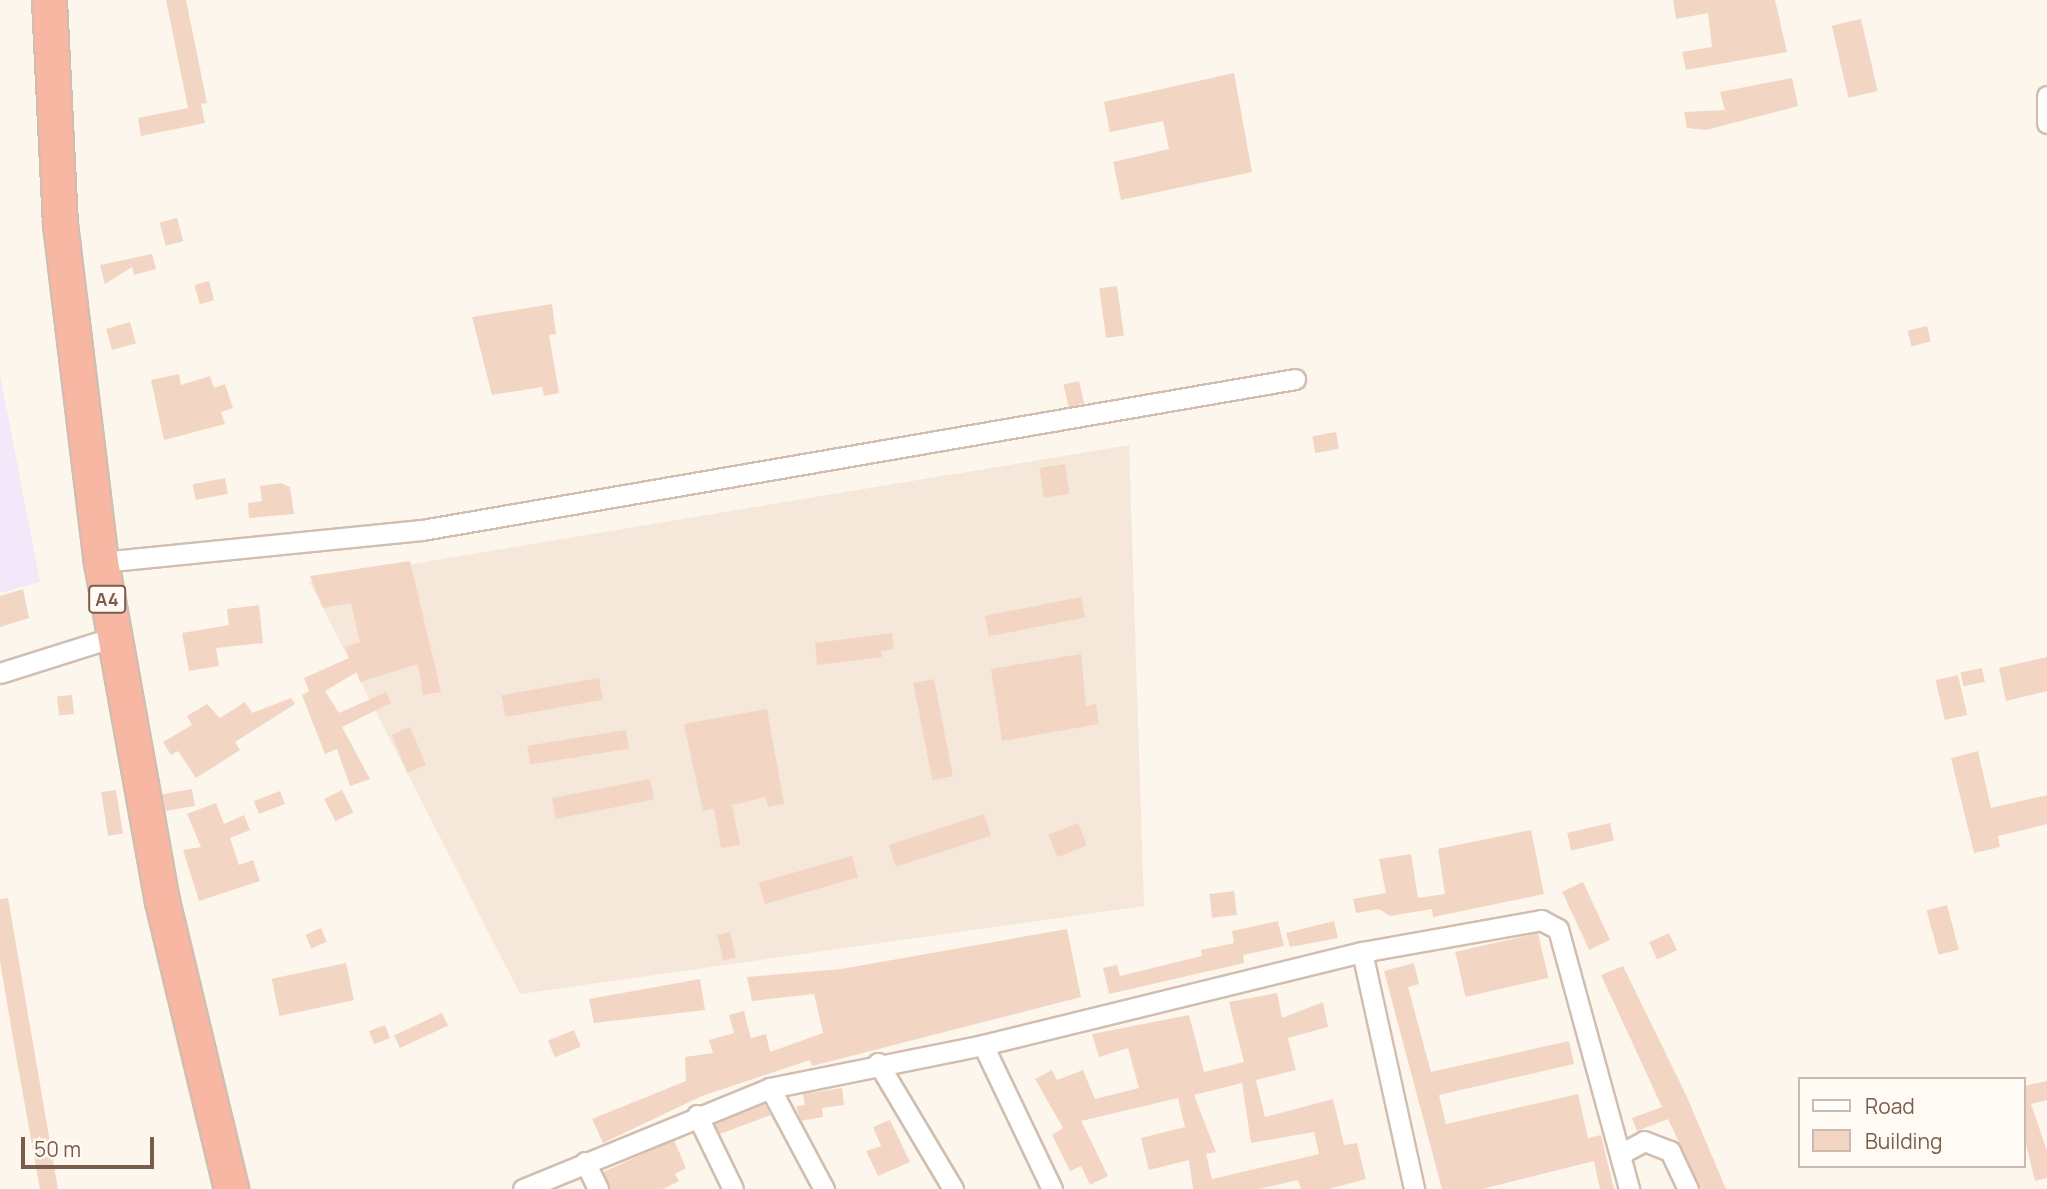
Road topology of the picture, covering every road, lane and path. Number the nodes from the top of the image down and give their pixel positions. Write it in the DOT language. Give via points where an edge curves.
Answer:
graph roads {
  1 [pos="49,0"];
  2 [pos="2047,96"];
  3 [pos="2047,123"];
  4 [pos="1296,379"];
  5 [pos="101,562"];
  6 [pos="114,637"];
  7 [pos="0,673"];
  8 [pos="1362,952"];
  9 [pos="983,1045"];
  10 [pos="878,1063"];
  11 [pos="770,1088"];
  12 [pos="697,1115"];
  13 [pos="1620,1154"];
  14 [pos="585,1162"];
  15 [pos="231,1189"];
  16 [pos="523,1189"];
  17 [pos="598,1189"];
  18 [pos="733,1189"];
  19 [pos="824,1189"];
  20 [pos="953,1189"];
  21 [pos="1052,1189"];
  22 [pos="1413,1189"];
  23 [pos="1629,1189"];
  24 [pos="1688,1189"];
  1 -- 5 [label="highway, A4" via="60,224"];
  2 -- 3 [label="street"];
  4 -- 5 [label="street" via="422,530"];
  5 -- 6 [label="highway, A4"];
  6 -- 7 [label="street"];
  6 -- 15 [label="highway, A4" via="162,901"];
  8 -- 9 [label="street"];
  8 -- 13 [label="street" via="1519,921 1541,920 1558,929"];
  8 -- 22 [label="street"];
  9 -- 10 [label="street"];
  9 -- 21 [label="street"];
  10 -- 11 [label="street"];
  10 -- 20 [label="street"];
  11 -- 12 [label="street"];
  11 -- 19 [label="street"];
  12 -- 14 [label="street"];
  12 -- 18 [label="street"];
  13 -- 23 [label="street"];
  13 -- 24 [label="street" via="1644,1141 1670,1151"];
  14 -- 16 [label="street"];
  14 -- 17 [label="street"];
}
